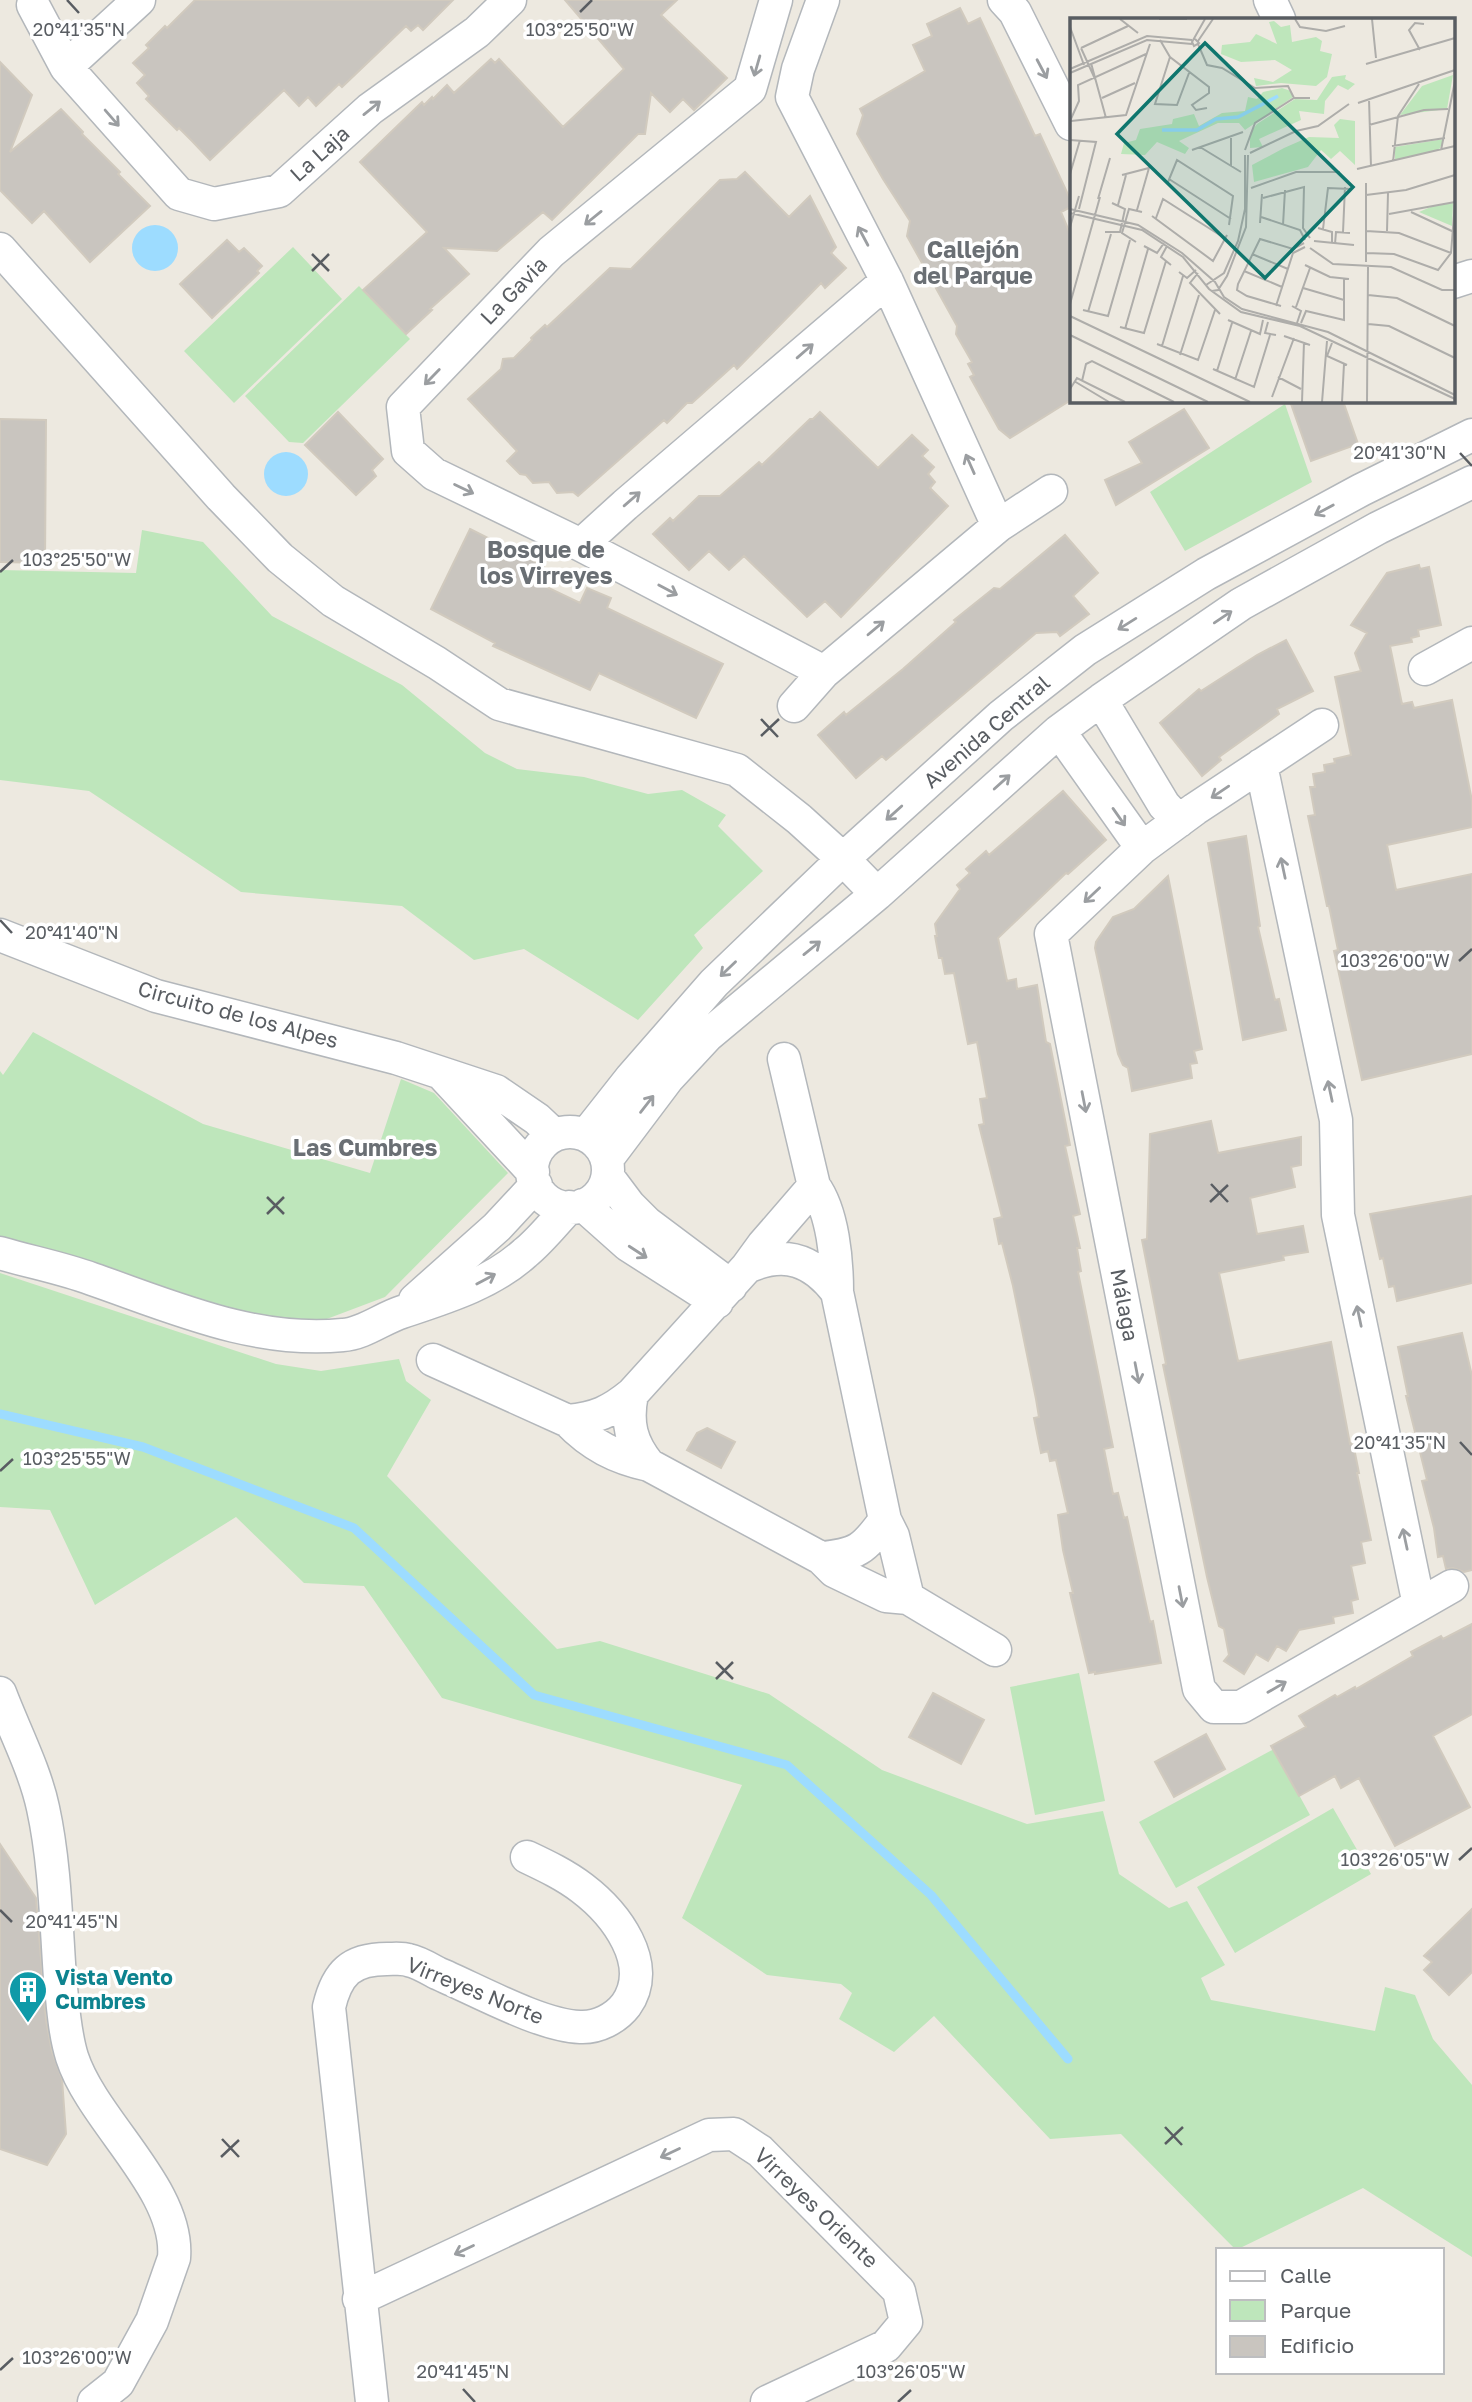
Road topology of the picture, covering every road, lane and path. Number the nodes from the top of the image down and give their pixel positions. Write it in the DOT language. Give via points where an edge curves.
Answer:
graph roads {
  1 [pos="139,0"];
  2 [pos="510,0"];
  3 [pos="776,0"];
  4 [pos="823,0"];
  5 [pos="1004,0"];
  6 [pos="1270,0"];
  7 [pos="33,5"];
  8 [pos="1279,18"];
  9 [pos="66,67"];
  10 [pos="1070,122"];
  11 [pos="0,249"];
  12 [pos="1472,276"];
  13 [pos="887,281"];
  14 [pos="1454,282"];
  15 [pos="1472,435"];
  16 [pos="1472,482"];
  17 [pos="1361,490"];
  18 [pos="1051,491"];
  19 [pos="999,526"];
  20 [pos="1378,528"];
  21 [pos="581,545"];
  22 [pos="1472,645"];
  23 [pos="1425,669"];
  24 [pos="824,672"];
  25 [pos="1101,699"];
  26 [pos="794,706"];
  27 [pos="1322,725"];
  28 [pos="1059,731"];
  29 [pos="1261,765"];
  30 [pos="933,778"];
  31 [pos="966,814"];
  32 [pos="1179,821"];
  33 [pos="1142,848"];
  34 [pos="843,859"];
  35 [pos="877,894"];
  36 [pos="0,935"];
  37 [pos="696,1026"];
  38 [pos="783,1059"];
  39 [pos="439,1071"];
  40 [pos="554,1135"];
  41 [pos="586,1135"];
  42 [pos="607,1168"];
  43 [pos="534,1179"];
  44 [pos="814,1185"];
  45 [pos="576,1206"];
  46 [pos="0,1253"];
  47 [pos="731,1285"];
  48 [pos="837,1292"];
  49 [pos="400,1312"];
  50 [pos="433,1360"];
  51 [pos="632,1394"];
  52 [pos="568,1421"];
  53 [pos="649,1465"];
  54 [pos="885,1520"];
  55 [pos="821,1558"];
  56 [pos="1452,1586"];
  57 [pos="908,1598"];
  58 [pos="1419,1605"];
  59 [pos="995,1650"];
  60 [pos="0,1693"];
  61 [pos="8,1733"];
  62 [pos="527,1857"];
  63 [pos="359,2299"];
  64 [pos="109,2396"];
  65 [pos="372,2402"];
  66 [pos="767,2402"];
  1 -- 9 [label="street"];
  9 -- 2 [label="street, La Laja, one-way" via="179,194 214,204 279,191 370,109 477,32"];
  3 -- 21 [label="street, La Gavia, one-way" via="751,89 551,253 403,407 408,451 434,474"];
  13 -- 4 [label="street, one-way" via="792,97"];
  5 -- 10 [label="street, one-way" via="1015,12"];
  6 -- 8 [label="street"];
  7 -- 9 [label="street, La Laja"];
  11 -- 34 [label="street" via="280,558 333,601 499,704 737,770"];
  12 -- 14 [label="street"];
  19 -- 13 [label="street, one-way"];
  21 -- 13 [label="street, one-way"];
  15 -- 17 [label="street, Avenida Central"];
  16 -- 20 [label="street, Avenida Central"];
  17 -- 20 [label="street"];
  17 -- 30 [label="street, Avenida Central, one-way" via="1206,574 1085,650 1001,716"];
  18 -- 19 [label="street"];
  24 -- 19 [label="street, one-way"];
  25 -- 20 [label="street, Avenida Central, one-way" via="1241,604"];
  21 -- 24 [label="street, La Gavia, one-way"];
  22 -- 23 [label="street"];
  24 -- 26 [label="street"];
  25 -- 28 [label="street, Avenida Central"];
  25 -- 32 [label="street" via="1164,805"];
  27 -- 29 [label="street"];
  31 -- 28 [label="street, Avenida Central, one-way"];
  28 -- 33 [label="street, one-way"];
  29 -- 32 [label="street, one-way"];
  58 -- 29 [label="street, one-way" via="1338,1215 1336,1120"];
  30 -- 31 [label="street"];
  30 -- 34 [label="street, Avenida Central, one-way"];
  31 -- 35 [label="street, Avenida Central"];
  32 -- 33 [label="street"];
  33 -- 58 [label="street, Málaga, one-way" via="1051,933 1199,1689 1214,1707 1241,1707"];
  34 -- 35 [label="street"];
  34 -- 37 [label="street, Avenida Central, one-way" via="714,983"];
  37 -- 35 [label="street, Avenida Central, one-way"];
  36 -- 39 [label="street, Circuito de los Alpes" via="156,996"];
  37 -- 41 [label="street, Avenida Central"];
  42 -- 37 [label="street, Avenida Central, one-way"];
  38 -- 44 [label="street"];
  39 -- 40 [label="street, Circuito de los Alpes" via="496,1091"];
  39 -- 43 [label="street"];
  40 -- 41 [label="street" via="570,1131"];
  40 -- 43 [label="street" via="535,1157"];
  41 -- 42 [label="street" via="599,1144"];
  42 -- 45 [label="street" via="603,1189 594,1199"];
  42 -- 47 [label="street" via="629,1205 647,1223"];
  43 -- 45 [label="street" via="544,1197 555,1205"];
  43 -- 49 [label="street" via="501,1223"];
  44 -- 47 [label="street"];
  44 -- 48 [label="street" via="826,1211 837,1265"];
  45 -- 47 [label="street, one-way" via="628,1245"];
  49 -- 45 [label="street, one-way" via="434,1303 496,1273 525,1254"];
  46 -- 49 [label="street" via="88,1277 204,1319 261,1332 346,1335"];
  47 -- 48 [label="street" via="771,1259 791,1259 825,1276"];
  47 -- 51 [label="street"];
  48 -- 54 [label="street"];
  50 -- 52 [label="street"];
  51 -- 52 [label="street" via="614,1409"];
  51 -- 53 [label="street" via="630,1432"];
  52 -- 53 [label="street" via="605,1451"];
  53 -- 55 [label="street"];
  54 -- 55 [label="street" via="861,1549"];
  54 -- 57 [label="street"];
  55 -- 57 [label="street" via="834,1571 886,1596"];
  56 -- 58 [label="street, Málaga"];
  57 -- 59 [label="street"];
  60 -- 61 [label="street"];
  61 -- 64 [label="street" via="43,1806 64,2021 72,2058 166,2208 175,2249 152,2321"];
  62 -- 63 [label="street, Virreyes Norte" via="583,1889 608,1912 634,1952 637,1979 633,1996 607,2022 582,2027 550,2022 407,1959 356,1963 342,1973 329,2007"];
  63 -- 65 [label="street, Virreyes Norte"];
  66 -- 63 [label="street, Virreyes Oriente, one-way" via="886,2346 906,2322 899,2291 760,2151 734,2134 709,2135"];
}
